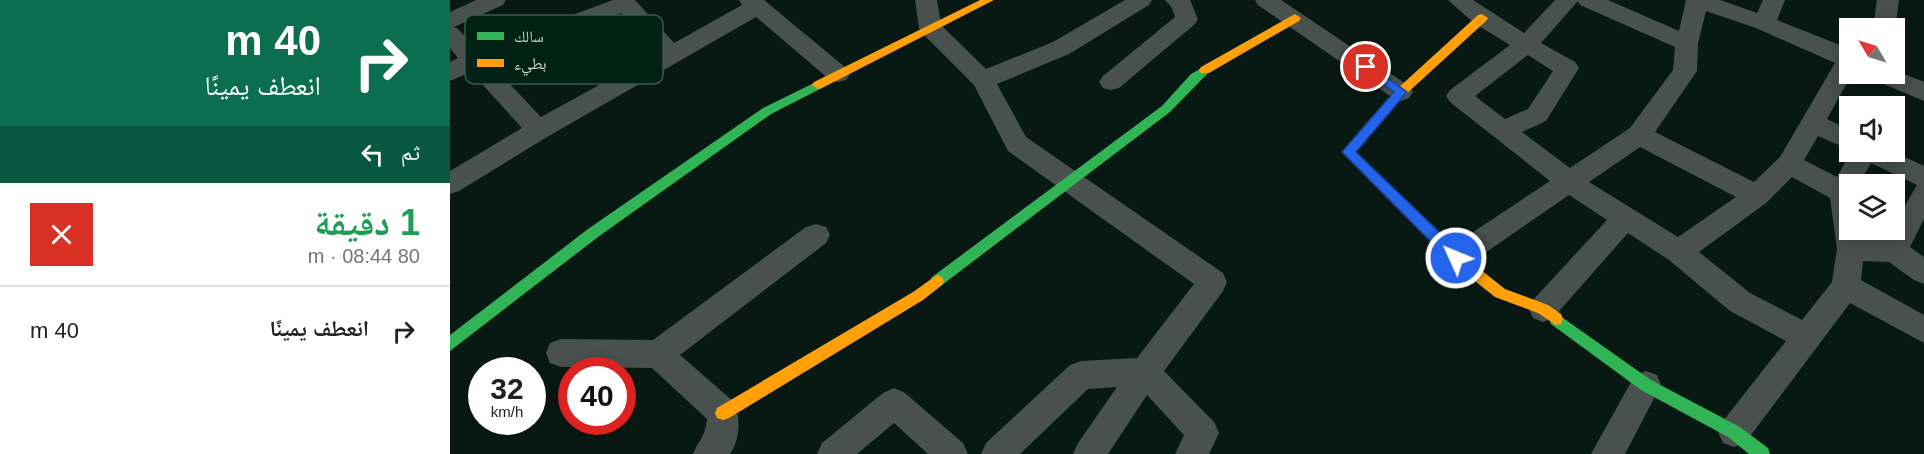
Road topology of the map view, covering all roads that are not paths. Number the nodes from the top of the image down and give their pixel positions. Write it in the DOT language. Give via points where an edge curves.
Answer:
graph roads {
  1 [pos="495,0"];
  2 [pos="926,0"];
  3 [pos="988,0"];
  4 [pos="1141,0"];
  5 [pos="1176,0"];
  6 [pos="1266,0"];
  7 [pos="1459,0"];
  8 [pos="1567,0"];
  9 [pos="1588,0"];
  10 [pos="1697,0"];
  11 [pos="1774,0"];
  12 [pos="1888,0"];
  13 [pos="624,2"];
  14 [pos="753,3"];
  15 [pos="590,15"];
  16 [pos="636,15"];
  17 [pos="1295,18"];
  18 [pos="1482,18"];
  19 [pos="1886,18"];
  20 [pos="450,21"];
  21 [pos="1764,23"];
  22 [pos="930,28"];
  23 [pos="450,34"];
  24 [pos="1687,43"];
  25 [pos="1527,44"];
  26 [pos="663,45"];
  27 [pos="465,51"];
  28 [pos="671,54"];
  29 [pos="1839,54"];
  30 [pos="663,59"];
  31 [pos="465,65"];
  32 [pos="450,74"];
  33 [pos="838,74"];
  34 [pos="1839,76"];
  35 [pos="983,80"];
  36 [pos="1111,82"];
  37 [pos="495,84"];
  38 [pos="618,84"];
  39 [pos="1905,84"];
  40 [pos="1401,92"];
  41 [pos="1924,92"];
  42 [pos="1813,123"];
  43 [pos="538,130"];
  44 [pos="1504,130"];
  45 [pos="1639,135"];
  46 [pos="1839,136"];
  47 [pos="1892,162"];
  48 [pos="1789,164"];
  49 [pos="1924,177"];
  50 [pos="1069,179"];
  51 [pos="1569,182"];
  52 [pos="450,184"];
  53 [pos="1839,190"];
  54 [pos="1924,193"];
  55 [pos="1757,196"];
  56 [pos="1625,218"];
  57 [pos="816,235"];
  58 [pos="1850,240"];
  59 [pos="1851,249"];
  60 [pos="1894,251"];
  61 [pos="1679,252"];
  62 [pos="1456,258"];
  63 [pos="1924,272"];
  64 [pos="1846,286"];
  65 [pos="1543,309"];
  66 [pos="1924,330"];
  67 [pos="1807,337"];
  68 [pos="450,344"];
  69 [pos="561,353"];
  70 [pos="658,354"];
  71 [pos="1145,372"];
  72 [pos="1646,385"];
  73 [pos="723,412"];
  74 [pos="1734,432"];
  75 [pos="709,454"];
  76 [pos="833,454"];
  77 [pos="952,454"];
  78 [pos="997,454"];
  79 [pos="1089,454"];
  80 [pos="1191,454"];
  81 [pos="1607,454"];
  82 [pos="1762,454"];
  1 -- 20 [label="street"];
  2 -- 22 [label="street"];
  3 -- 22 [label="street"];
  4 -- 35 [label="street" via="1061,48"];
  5 -- 36 [label="street" via="1182,4 1187,19"];
  6 -- 17 [label="street"];
  7 -- 18 [label="street"];
  8 -- 25 [label="street"];
  9 -- 24 [label="street"];
  10 -- 21 [label="street"];
  10 -- 24 [label="street"];
  11 -- 21 [label="street"];
  12 -- 19 [label="street"];
  13 -- 15 [label="street"];
  13 -- 16 [label="street"];
  14 -- 28 [label="street"];
  14 -- 33 [label="street"];
  17 -- 40 [label="street"];
  17 -- 50 [label="street" via="1199,73 1179,99"];
  18 -- 25 [label="street"];
  18 -- 40 [label="street"];
  21 -- 29 [label="street"];
  22 -- 33 [label="street"];
  22 -- 35 [label="street"];
  23 -- 27 [label="street"];
  24 -- 45 [label="street" via="1685,71"];
  25 -- 44 [label="street" via="1567,68 1537,115"];
  25 -- 44 [label="street" via="1458,96"];
  26 -- 28 [label="street"];
  28 -- 30 [label="street"];
  31 -- 32 [label="street"];
  33 -- 68 [label="street" via="766,111 592,233"];
  34 -- 42 [label="street"];
  35 -- 50 [label="street" via="1017,144"];
  37 -- 43 [label="street"];
  38 -- 43 [label="street"];
  39 -- 41 [label="street"];
  40 -- 62 [label="street" via="1348,152"];
  42 -- 46 [label="street"];
  42 -- 48 [label="street"];
  43 -- 52 [label="street"];
  44 -- 51 [label="street"];
  45 -- 51 [label="street"];
  45 -- 55 [label="street"];
  47 -- 49 [label="street"];
  48 -- 53 [label="street"];
  48 -- 55 [label="street"];
  50 -- 71 [label="street" via="1214,282"];
  50 -- 73 [label="street" via="918,296"];
  51 -- 56 [label="street"];
  51 -- 62 [label="street"];
  54 -- 60 [label="street"];
  55 -- 61 [label="street"];
  56 -- 61 [label="street"];
  56 -- 65 [label="street"];
  57 -- 70 [label="street"];
  58 -- 59 [label="street"];
  59 -- 60 [label="street"];
  59 -- 64 [label="street"];
  60 -- 63 [label="street"];
  61 -- 67 [label="street" via="1740,302"];
  62 -- 65 [label="street" via="1500,293"];
  64 -- 66 [label="street"];
  64 -- 67 [label="street"];
  65 -- 72 [label="street"];
  67 -- 74 [label="street"];
  69 -- 70 [label="street"];
  70 -- 73 [label="street"];
  71 -- 78 [label="street" via="1080,375"];
  71 -- 79 [label="street"];
  71 -- 80 [label="street" via="1203,433"];
  72 -- 74 [label="street"];
  72 -- 81 [label="street"];
  73 -- 75 [label="street" via="721,441"];
  74 -- 82 [label="street"];
  76 -- 77 [label="street" via="894,404"];
}
